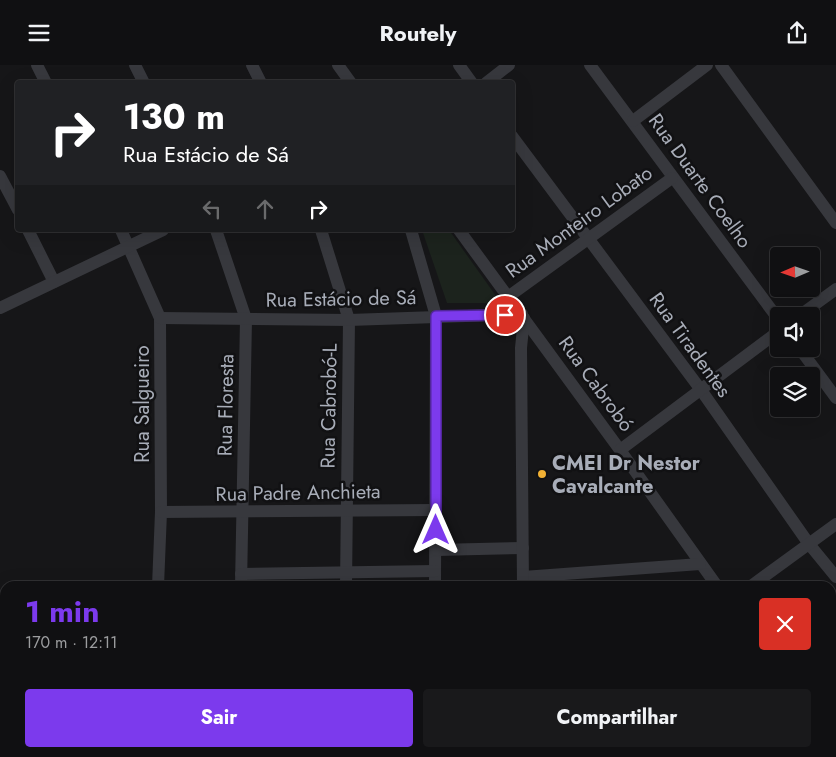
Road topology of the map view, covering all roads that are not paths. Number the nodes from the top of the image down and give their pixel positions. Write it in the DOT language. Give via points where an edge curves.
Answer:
graph roads {
  1 [pos="37,65"];
  2 [pos="135,65"];
  3 [pos="252,65"];
  4 [pos="338,65"];
  5 [pos="459,65"];
  6 [pos="509,65"];
  7 [pos="590,65"];
  8 [pos="707,65"];
  9 [pos="721,65"];
  10 [pos="44,80"];
  11 [pos="142,80"];
  12 [pos="260,80"];
  13 [pos="349,80"];
  14 [pos="470,80"];
  15 [pos="490,80"];
  16 [pos="632,121"];
  17 [pos="515,140"];
  18 [pos="0,177"];
  19 [pos="672,178"];
  20 [pos="15,204"];
  21 [pos="836,223"];
  22 [pos="29,232"];
  23 [pos="122,232"];
  24 [pos="159,232"];
  25 [pos="217,232"];
  26 [pos="322,232"];
  27 [pos="412,232"];
  28 [pos="460,232"];
  29 [pos="589,237"];
  30 [pos="130,247"];
  31 [pos="54,282"];
  32 [pos="836,289"];
  33 [pos="508,297"];
  34 [pos="811,307"];
  35 [pos="0,308"];
  36 [pos="770,308"];
  37 [pos="436,316"];
  38 [pos="523,316"];
  39 [pos="160,318"];
  40 [pos="246,319"];
  41 [pos="349,320"];
  42 [pos="770,338"];
  43 [pos="806,357"];
  44 [pos="701,390"];
  45 [pos="836,398"];
  46 [pos="620,450"];
  47 [pos="436,510"];
  48 [pos="347,511"];
  49 [pos="161,512"];
  50 [pos="243,513"];
  51 [pos="836,524"];
  52 [pos="809,544"];
  53 [pos="523,548"];
  54 [pos="436,550"];
  55 [pos="700,564"];
  56 [pos="436,571"];
  57 [pos="346,573"];
  58 [pos="836,577"];
  59 [pos="241,580"];
  60 [pos="158,581"];
  61 [pos="346,581"];
  62 [pos="435,581"];
  63 [pos="523,581"];
  64 [pos="533,581"];
  65 [pos="713,581"];
  66 [pos="758,581"];
  1 -- 10 [label="street"];
  2 -- 11 [label="street"];
  3 -- 12 [label="street"];
  4 -- 13 [label="street"];
  5 -- 14 [label="street"];
  6 -- 15 [label="street"];
  7 -- 16 [label="street, Rua Duarte Coelho"];
  8 -- 16 [label="street"];
  9 -- 21 [label="street"];
  16 -- 19 [label="street, Rua Duarte Coelho"];
  17 -- 29 [label="street, Rua Tiradentes"];
  18 -- 20 [label="street"];
  19 -- 29 [label="street, Rua Monteiro Lobato"];
  19 -- 36 [label="street, Rua Duarte Coelho"];
  22 -- 31 [label="street"];
  23 -- 30 [label="street, Rua Salgueiro"];
  24 -- 30 [label="street"];
  25 -- 40 [label="street, Rua Floresta"];
  26 -- 41 [label="street, Rua Cabrobó-L"];
  27 -- 37 [label="street"];
  28 -- 33 [label="street, Rua Cabrobó"];
  29 -- 33 [label="street, Rua Monteiro Lobato"];
  29 -- 44 [label="street, Rua Tiradentes"];
  30 -- 31 [label="street"];
  30 -- 39 [label="street, Rua Salgueiro"];
  31 -- 35 [label="street"];
  32 -- 34 [label="street"];
  33 -- 38 [label="street, Rua Cabrobó"];
  37 -- 38 [label="street, Rua Estácio de Sá"];
  37 -- 41 [label="street, Rua Estácio de Sá"];
  37 -- 47 [label="street"];
  38 -- 46 [label="street, Rua Cabrobó"];
  38 -- 53 [label="street"];
  39 -- 40 [label="street, Rua Estácio de Sá"];
  39 -- 49 [label="street, Rua Salgueiro"];
  40 -- 41 [label="street, Rua Estácio de Sá"];
  40 -- 50 [label="street, Rua Floresta"];
  41 -- 48 [label="street, Rua Cabrobó-L"];
  42 -- 44 [label="street"];
  43 -- 45 [label="street"];
  44 -- 46 [label="street"];
  44 -- 52 [label="street, Rua Tiradentes"];
  46 -- 55 [label="street, Rua Cabrobó"];
  47 -- 48 [label="street, Rua Padre Anchieta"];
  47 -- 54 [label="street"];
  48 -- 50 [label="street, Rua Padre Anchieta"];
  48 -- 57 [label="street, Rua Cabrobó-L"];
  49 -- 50 [label="street, Rua Padre Anchieta"];
  49 -- 60 [label="street, Rua Salgueiro"];
  50 -- 59 [label="street, Rua Floresta"];
  51 -- 52 [label="street"];
  52 -- 58 [label="street, Rua Tiradentes"];
  52 -- 66 [label="street"];
  53 -- 54 [label="street"];
  53 -- 63 [label="street"];
  54 -- 56 [label="street"];
  55 -- 64 [label="street"];
  55 -- 65 [label="street, Rua Cabrobó"];
  56 -- 57 [label="street"];
  56 -- 62 [label="street"];
  57 -- 59 [label="street"];
  57 -- 61 [label="street, Rua Cabrobó-L"];
}
